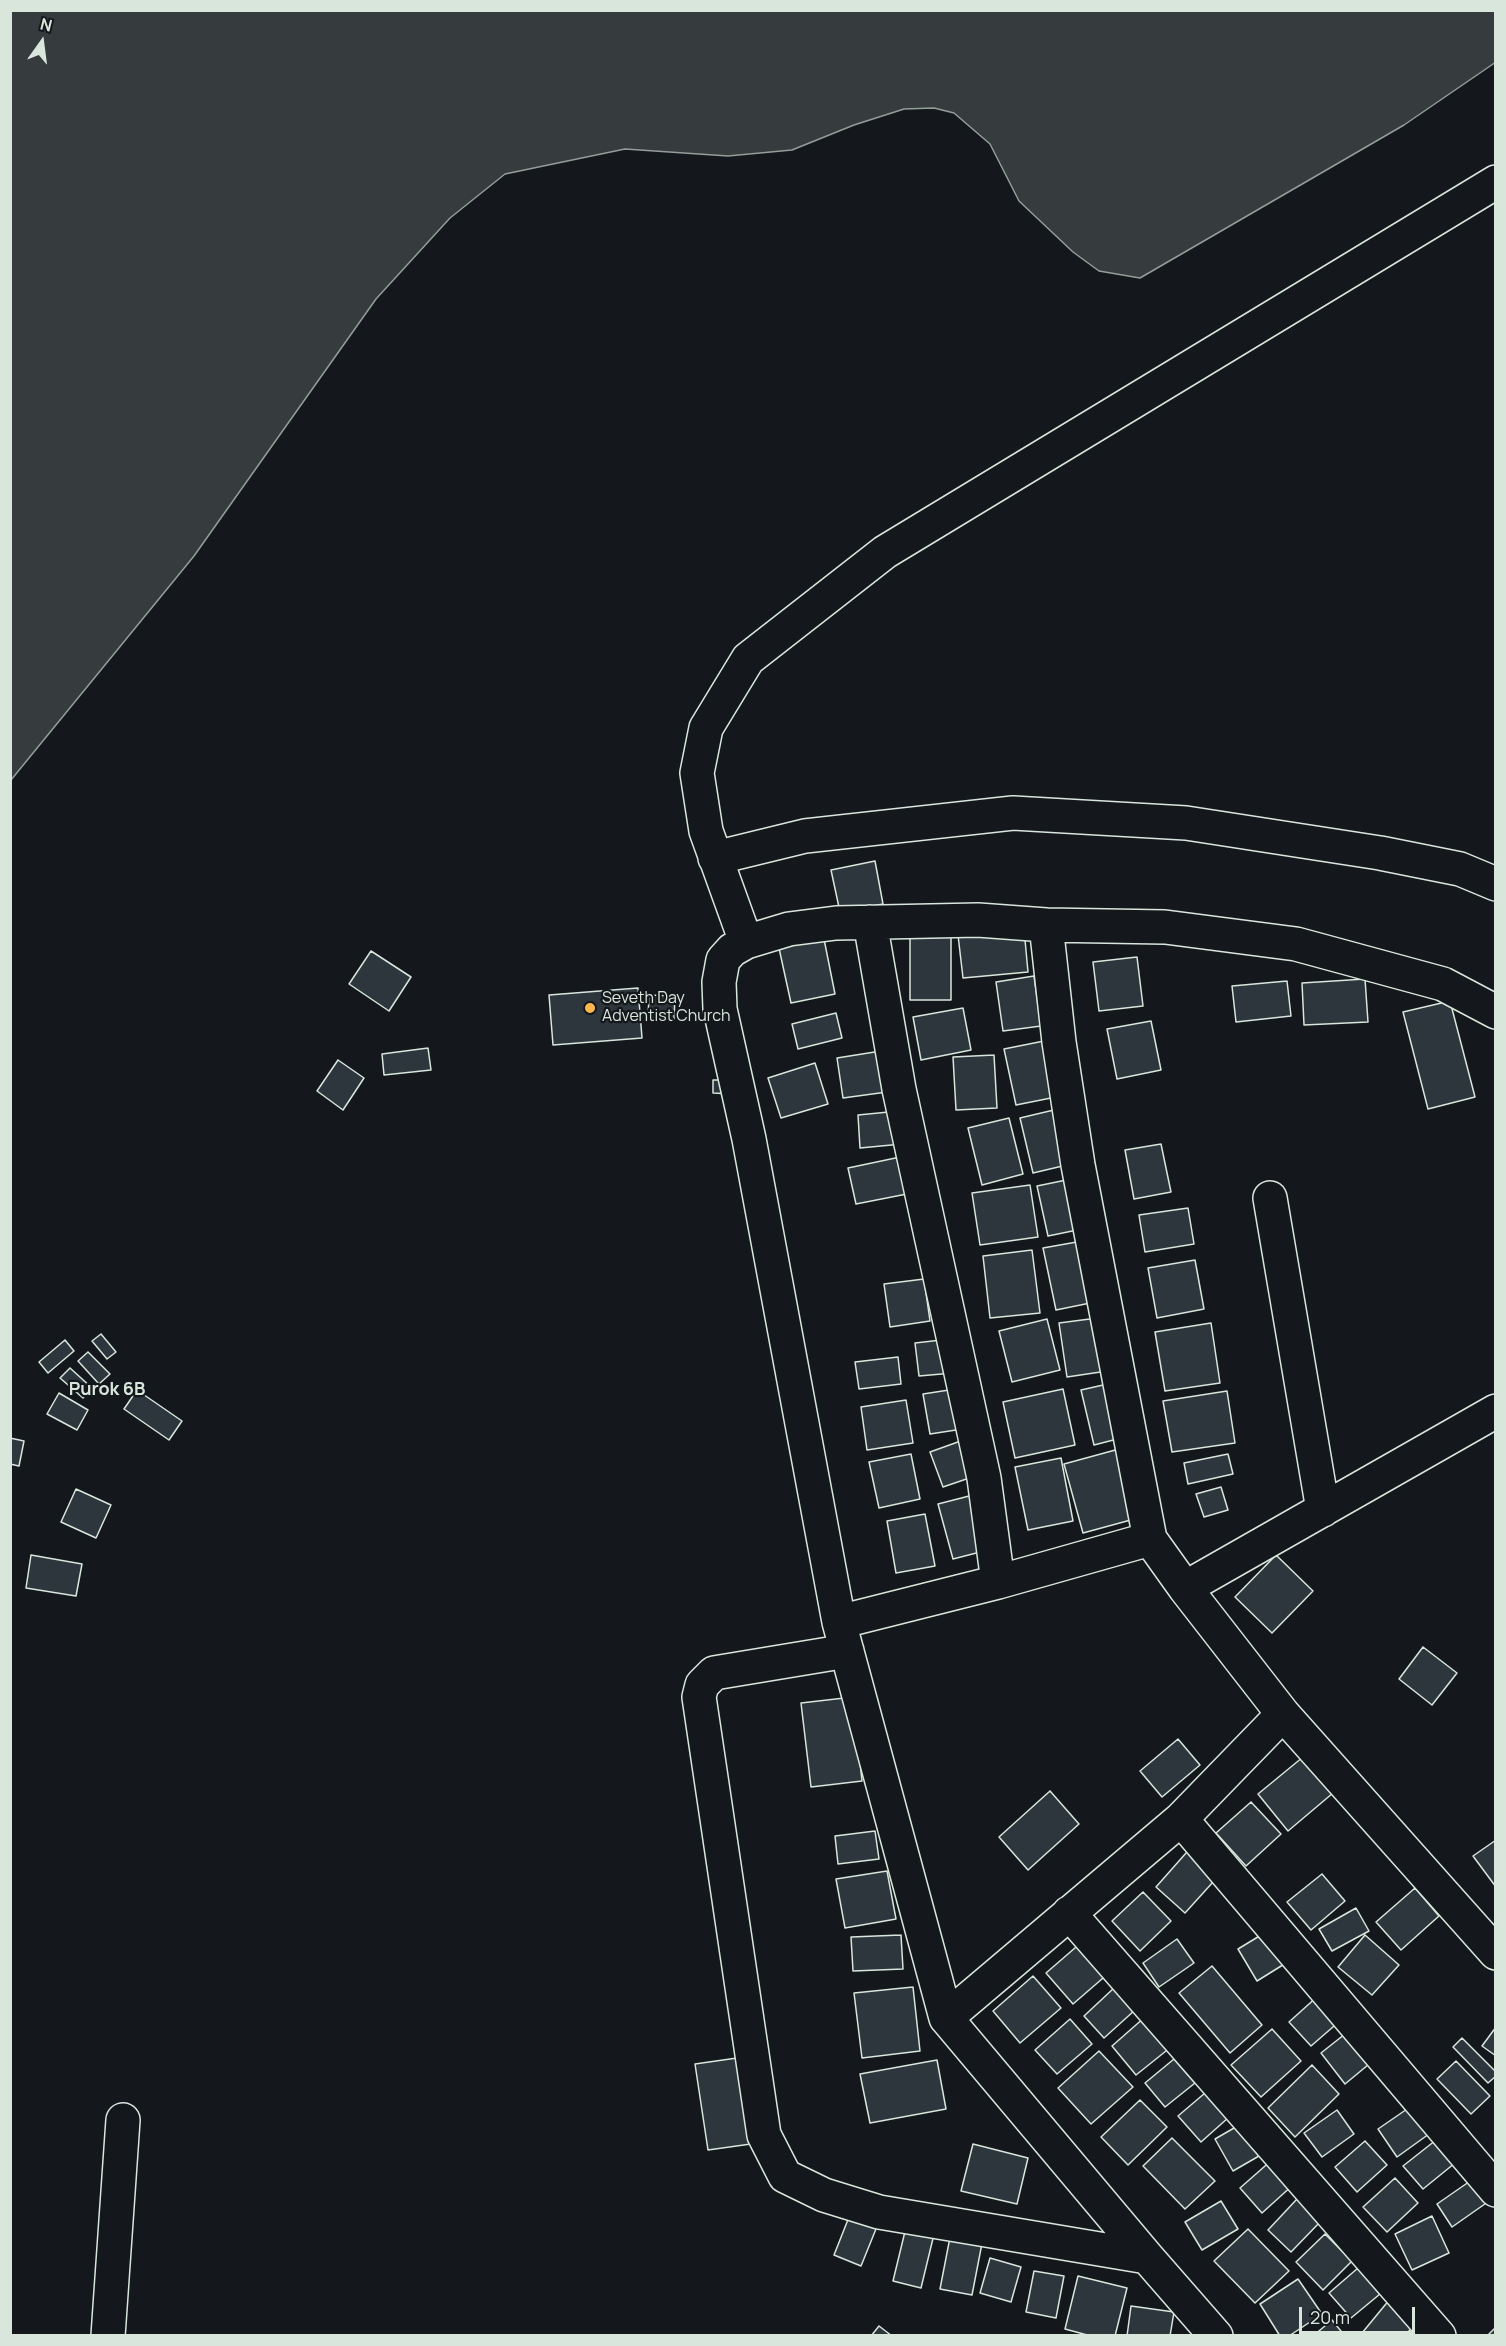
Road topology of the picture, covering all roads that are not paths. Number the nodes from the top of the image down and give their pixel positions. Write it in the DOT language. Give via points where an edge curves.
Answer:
graph roads {
  1 [pos="1496,182"];
  2 [pos="715,858"];
  3 [pos="1496,884"];
  4 [pos="870,922"];
  5 [pos="1046,925"];
  6 [pos="746,942"];
  7 [pos="1496,1012"];
  8 [pos="1269,1198"];
  9 [pos="1496,1411"];
  10 [pos="1323,1510"];
  11 [pos="1150,1539"];
  12 [pos="998,1582"];
  13 [pos="1185,1588"];
  14 [pos="843,1636"];
  15 [pos="1283,1714"];
  16 [pos="1180,1819"];
  17 [pos="1069,1913"];
  18 [pos="1496,1953"];
  19 [pos="946,2018"];
  20 [pos="123,2120"];
  21 [pos="1496,2190"];
  22 [pos="1147,2257"];
  23 [pos="108,2336"];
  24 [pos="1216,2336"];
  25 [pos="1439,2336"];
  1 -- 2 [label="street" via="885,552 748,659 706,728 697,773 705,831"];
  2 -- 3 [label="street" via="805,836 1013,813 1186,823 1380,853 1460,869"];
  2 -- 6 [label="street"];
  4 -- 5 [label="street" via="978,920"];
  4 -- 6 [label="street" via="789,929"];
  4 -- 12 [label="street" via="899,1089 984,1478"];
  5 -- 7 [label="street" via="1165,927 1296,944 1443,984"];
  5 -- 11 [label="street" via="1078,1165"];
  6 -- 14 [label="street" via="723,960 720,1009 749,1139"];
  8 -- 10 [label="street"];
  9 -- 10 [label="street"];
  10 -- 13 [label="street"];
  11 -- 12 [label="street"];
  11 -- 13 [label="street"];
  12 -- 14 [label="street"];
  13 -- 15 [label="street"];
  14 -- 19 [label="street"];
  14 -- 22 [label="street" via="714,1673 702,1685 699,1697 764,2135 785,2176 824,2195 879,2212"];
  15 -- 16 [label="street"];
  15 -- 18 [label="street"];
  16 -- 17 [label="street"];
  16 -- 21 [label="street"];
  17 -- 19 [label="street"];
  17 -- 25 [label="street"];
  19 -- 22 [label="street"];
  20 -- 23 [label="street"];
  22 -- 24 [label="street"];
}
